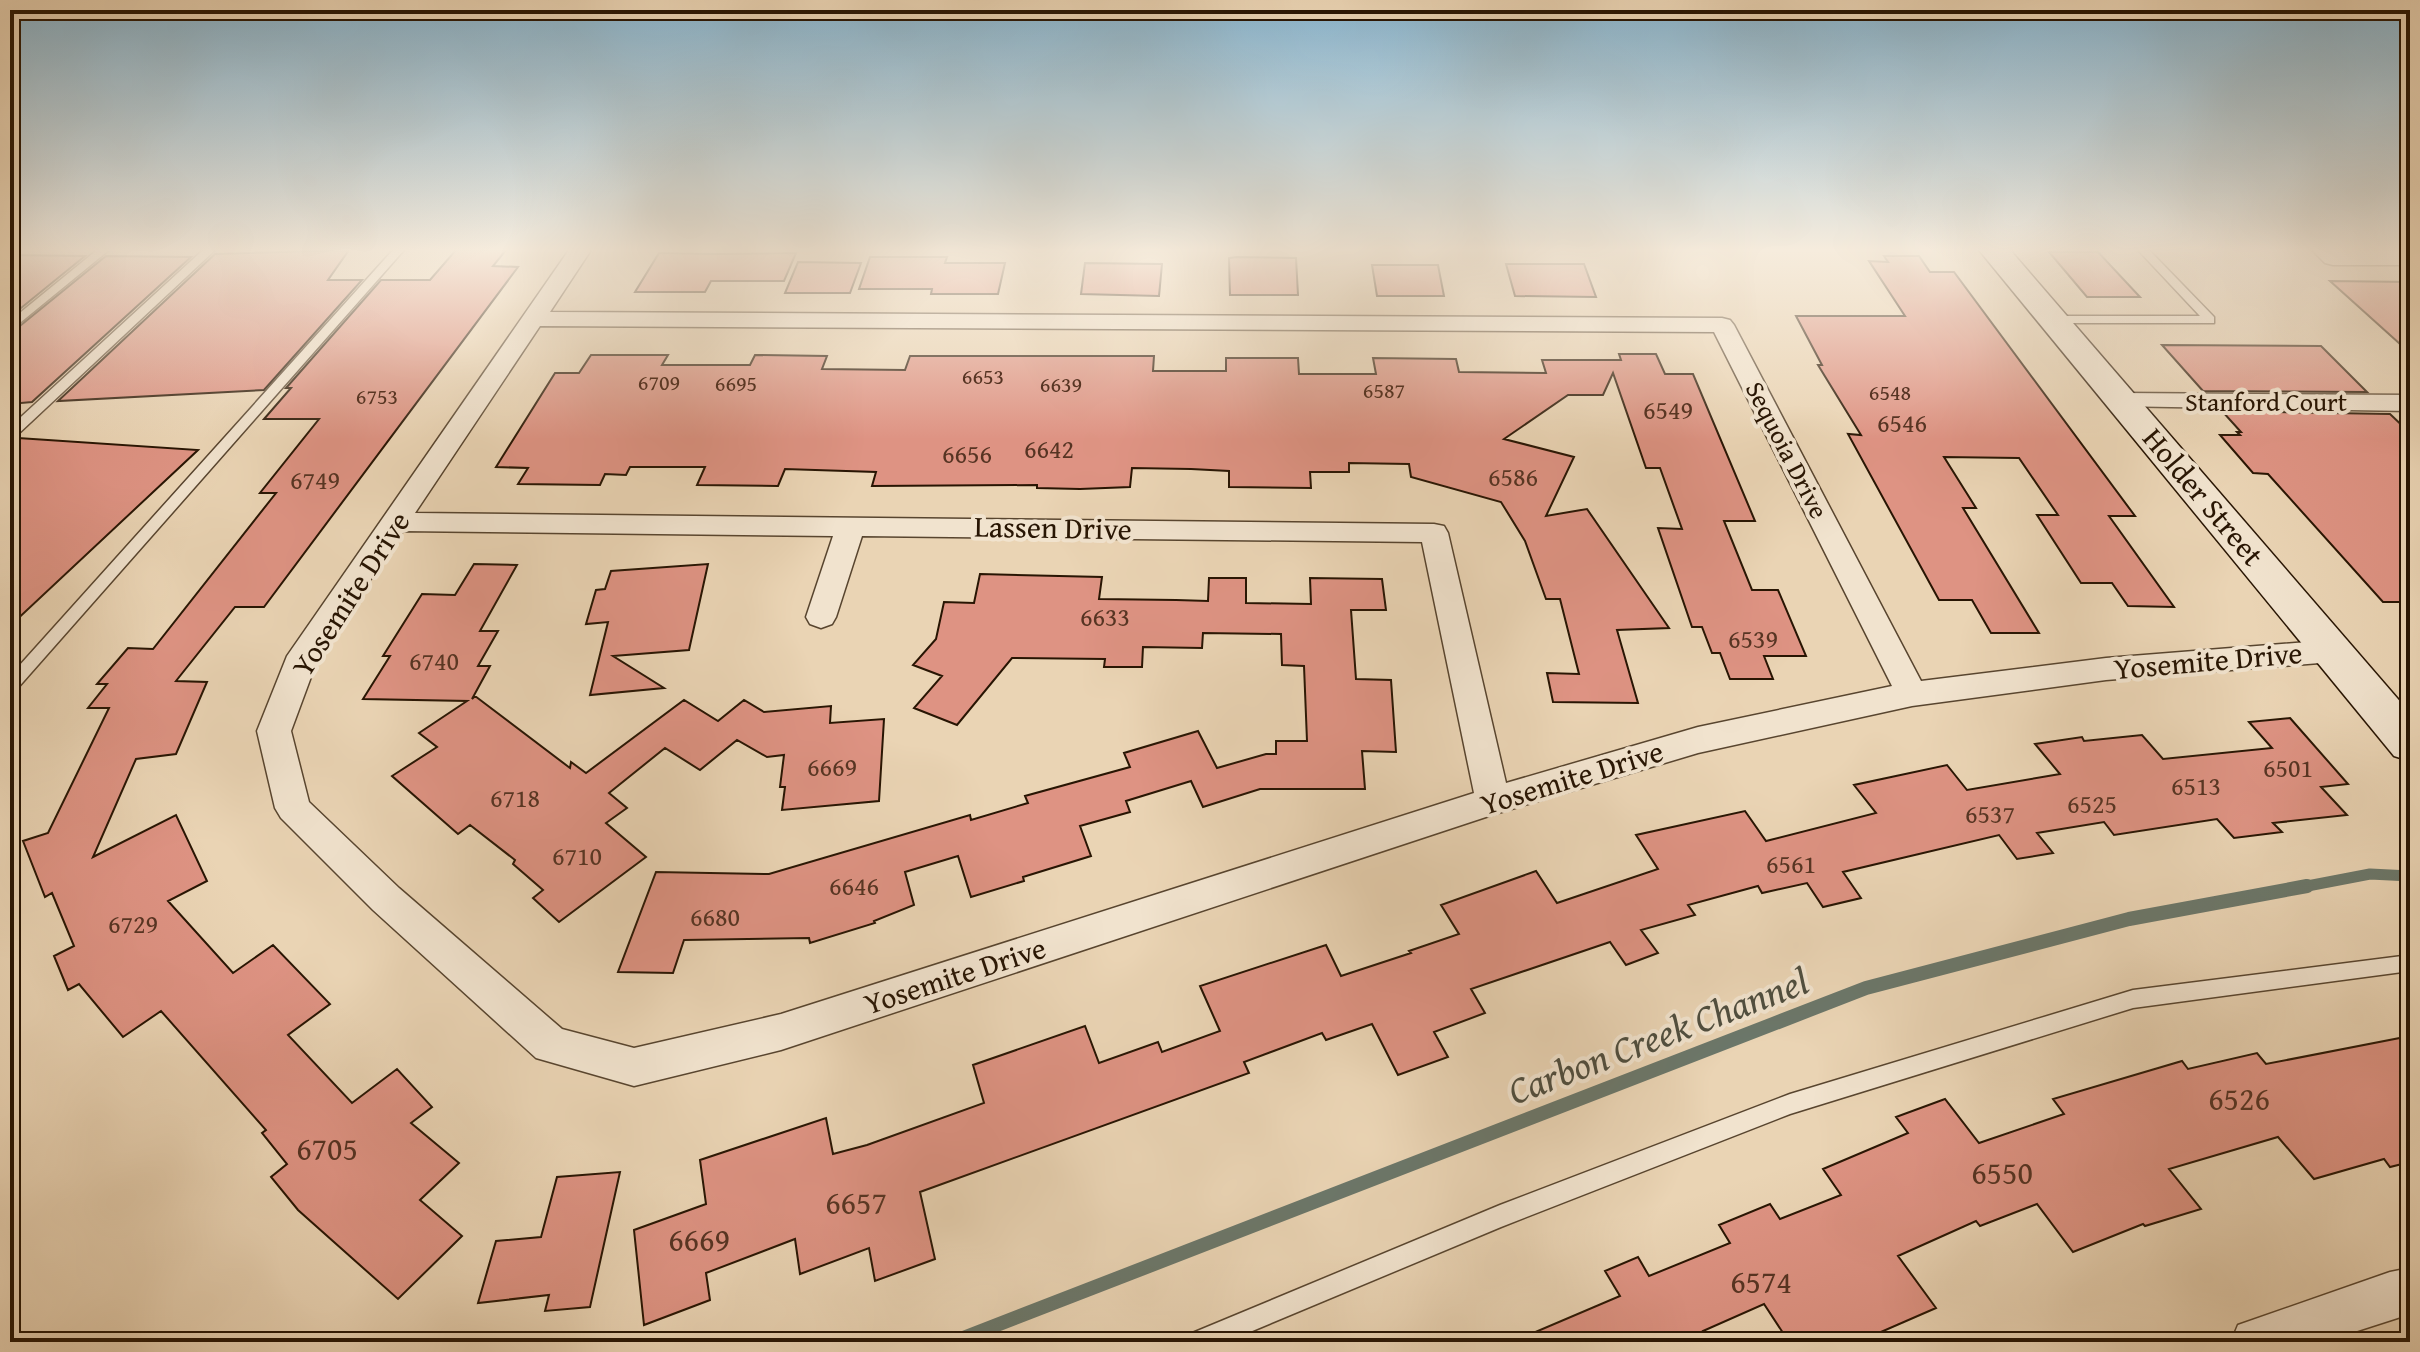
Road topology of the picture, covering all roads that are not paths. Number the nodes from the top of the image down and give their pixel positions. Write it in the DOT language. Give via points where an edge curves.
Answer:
graph roads {
  1 [pos="27,313"];
  2 [pos="141,313"];
  3 [pos="343,313"];
  4 [pos="537,313"];
  5 [pos="2047,313"];
  6 [pos="2203,313"];
  7 [pos="533,319"];
  8 [pos="2053,320"];
  9 [pos="10,327"];
  10 [pos="2122,401"];
  11 [pos="2410,403"];
  12 [pos="10,434"];
  13 [pos="396,522"];
  14 [pos="851,526"];
  15 [pos="821,617"];
  16 [pos="2332,651"];
  17 [pos="10,686"];
  18 [pos="1912,694"];
  19 [pos="2410,744"];
  20 [pos="1493,801"];
  21 [pos="2410,963"];
  22 [pos="2410,1291"];
  23 [pos="1198,1342"];
  24 [pos="2255,1342"];
  1 -- 9 [label="lane"];
  2 -- 12 [label="lane"];
  3 -- 17 [label="lane"];
  4 -- 7 [label="street, Yosemite Drive"];
  5 -- 8 [label="street, Holder Street"];
  6 -- 8 [label="lane" via="2210,320"];
  7 -- 13 [label="street, Yosemite Drive"];
  7 -- 18 [label="street, Sequoia Drive" via="1722,325"];
  8 -- 10 [label="street, Holder Street"];
  10 -- 11 [label="street, Stanford Court"];
  10 -- 16 [label="street, Holder Street"];
  13 -- 14 [label="street, Lassen Drive"];
  13 -- 20 [label="street, Yosemite Drive" via="303,656 274,731 293,808 550,1045 634,1067 781,1032"];
  14 -- 15 [label="street"];
  14 -- 20 [label="street, Lassen Drive" via="1434,533"];
  16 -- 18 [label="street, Yosemite Drive" via="2106,669"];
  16 -- 19 [label="street, Holder Street"];
  18 -- 20 [label="street, Yosemite Drive" via="1698,740"];
  21 -- 23 [label="lane" via="2133,999 1790,1104 1500,1216"];
  22 -- 24 [label="street"];
}
